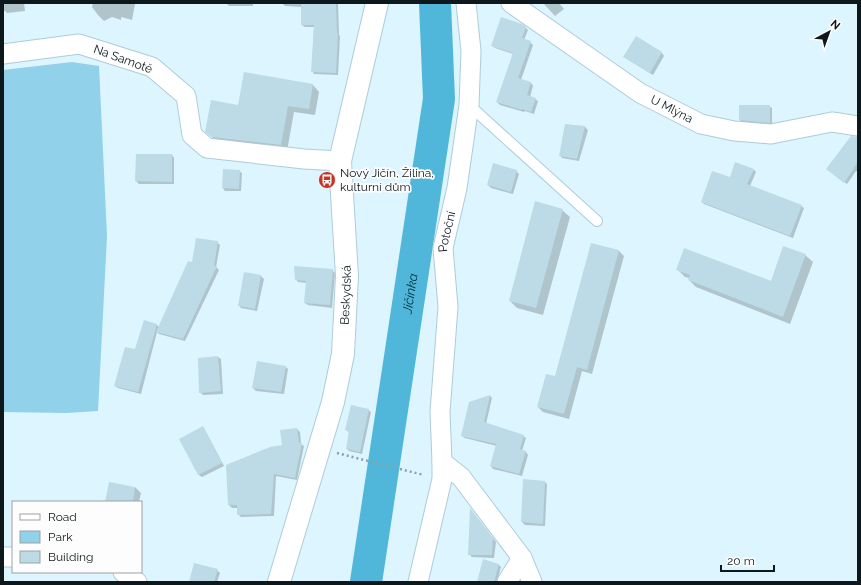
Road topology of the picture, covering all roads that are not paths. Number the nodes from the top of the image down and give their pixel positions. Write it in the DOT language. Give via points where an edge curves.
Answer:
graph roads {
  1 [pos="466,3"];
  2 [pos="511,3"];
  3 [pos="376,4"];
  4 [pos="3,54"];
  5 [pos="469,105"];
  6 [pos="858,126"];
  7 [pos="340,161"];
  8 [pos="597,221"];
  9 [pos="442,462"];
  10 [pos="522,558"];
  11 [pos="124,573"];
  12 [pos="137,582"];
  13 [pos="279,582"];
  14 [pos="418,582"];
  15 [pos="507,582"];
  16 [pos="532,582"];
  1 -- 5 [label="street, Potoční" via="471,51"];
  2 -- 6 [label="street, U Mlýna" via="640,92 701,124 734,131 771,134 832,122"];
  3 -- 7 [label="street, Beskydská"];
  4 -- 7 [label="street, Na Samotě" via="79,44 138,62 152,67 186,96 192,135 207,148"];
  5 -- 8 [label="lane"];
  5 -- 9 [label="street, Potoční" via="457,188 443,248 448,307 440,412"];
  7 -- 13 [label="street, Beskydská" via="347,276 343,354 333,402"];
  9 -- 10 [label="street" via="461,478"];
  9 -- 14 [label="street, Potoční" via="442,479"];
  10 -- 15 [label="street"];
  10 -- 16 [label="street"];
  11 -- 12 [label="street"];
}
